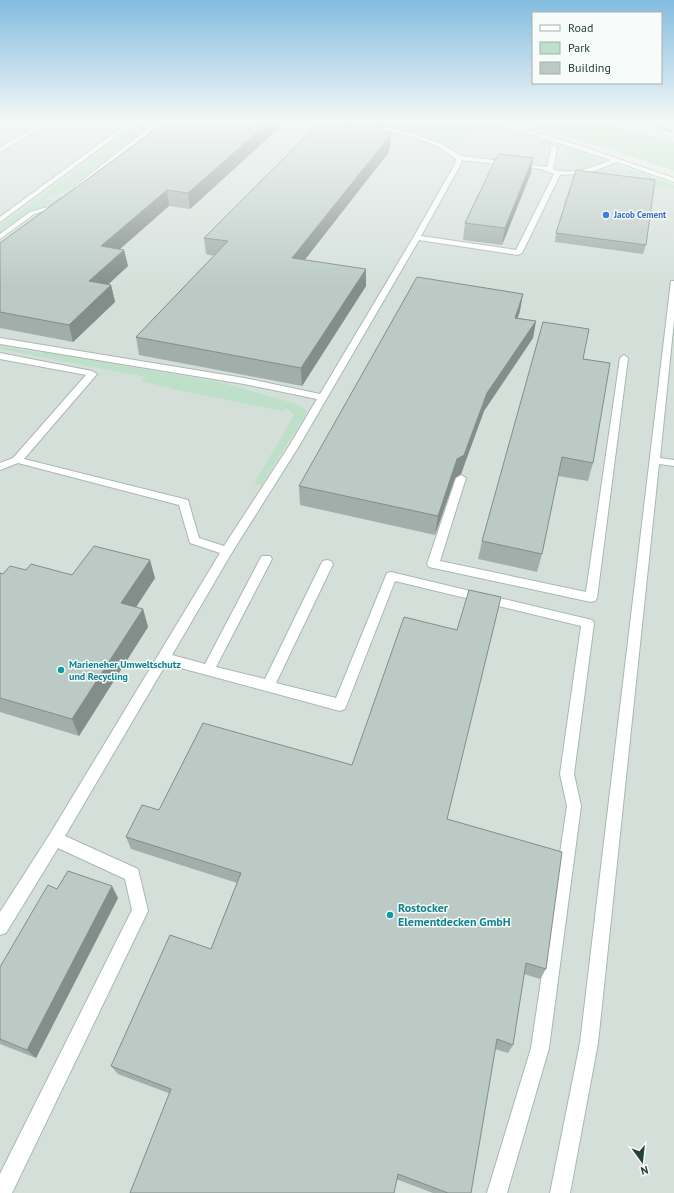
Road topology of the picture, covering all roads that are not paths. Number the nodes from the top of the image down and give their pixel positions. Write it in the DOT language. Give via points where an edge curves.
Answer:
graph roads {
  1 [pos="60,176"];
  2 [pos="93,176"];
  3 [pos="451,176"];
  4 [pos="557,176"];
  5 [pos="662,176"];
  6 [pos="674,180"];
  7 [pos="0,220"];
  8 [pos="0,238"];
  9 [pos="416,238"];
  10 [pos="674,283"];
  11 [pos="0,341"];
  12 [pos="0,356"];
  13 [pos="624,358"];
  14 [pos="323,397"];
  15 [pos="17,460"];
  16 [pos="654,460"];
  17 [pos="674,463"];
  18 [pos="0,467"];
  19 [pos="461,478"];
  20 [pos="227,551"];
  21 [pos="266,559"];
  22 [pos="326,564"];
  23 [pos="164,658"];
  24 [pos="208,670"];
  25 [pos="268,686"];
  26 [pos="55,839"];
  27 [pos="0,927"];
  28 [pos="1,1193"];
  29 [pos="497,1193"];
  30 [pos="560,1193"];
  1 -- 7 [label="street"];
  2 -- 8 [label="street" via="50,208 32,213"];
  3 -- 9 [label="street"];
  4 -- 9 [label="street" via="518,253"];
  5 -- 6 [label="street"];
  9 -- 14 [label="street"];
  10 -- 16 [label="street"];
  11 -- 14 [label="street" via="244,381"];
  12 -- 15 [label="street" via="92,374"];
  13 -- 19 [label="street" via="592,598 433,564"];
  14 -- 20 [label="street" via="267,491"];
  15 -- 18 [label="street"];
  15 -- 20 [label="street" via="184,503 194,540"];
  16 -- 17 [label="street"];
  16 -- 30 [label="street" via="589,1043"];
  20 -- 23 [label="street"];
  21 -- 24 [label="street"];
  22 -- 25 [label="street"];
  23 -- 24 [label="street"];
  23 -- 26 [label="street"];
  24 -- 25 [label="street"];
  25 -- 29 [label="street" via="340,705 391,576 588,623 567,774 574,806 540,1048"];
  26 -- 27 [label="street"];
  26 -- 28 [label="street" via="132,874 140,911"];
}
